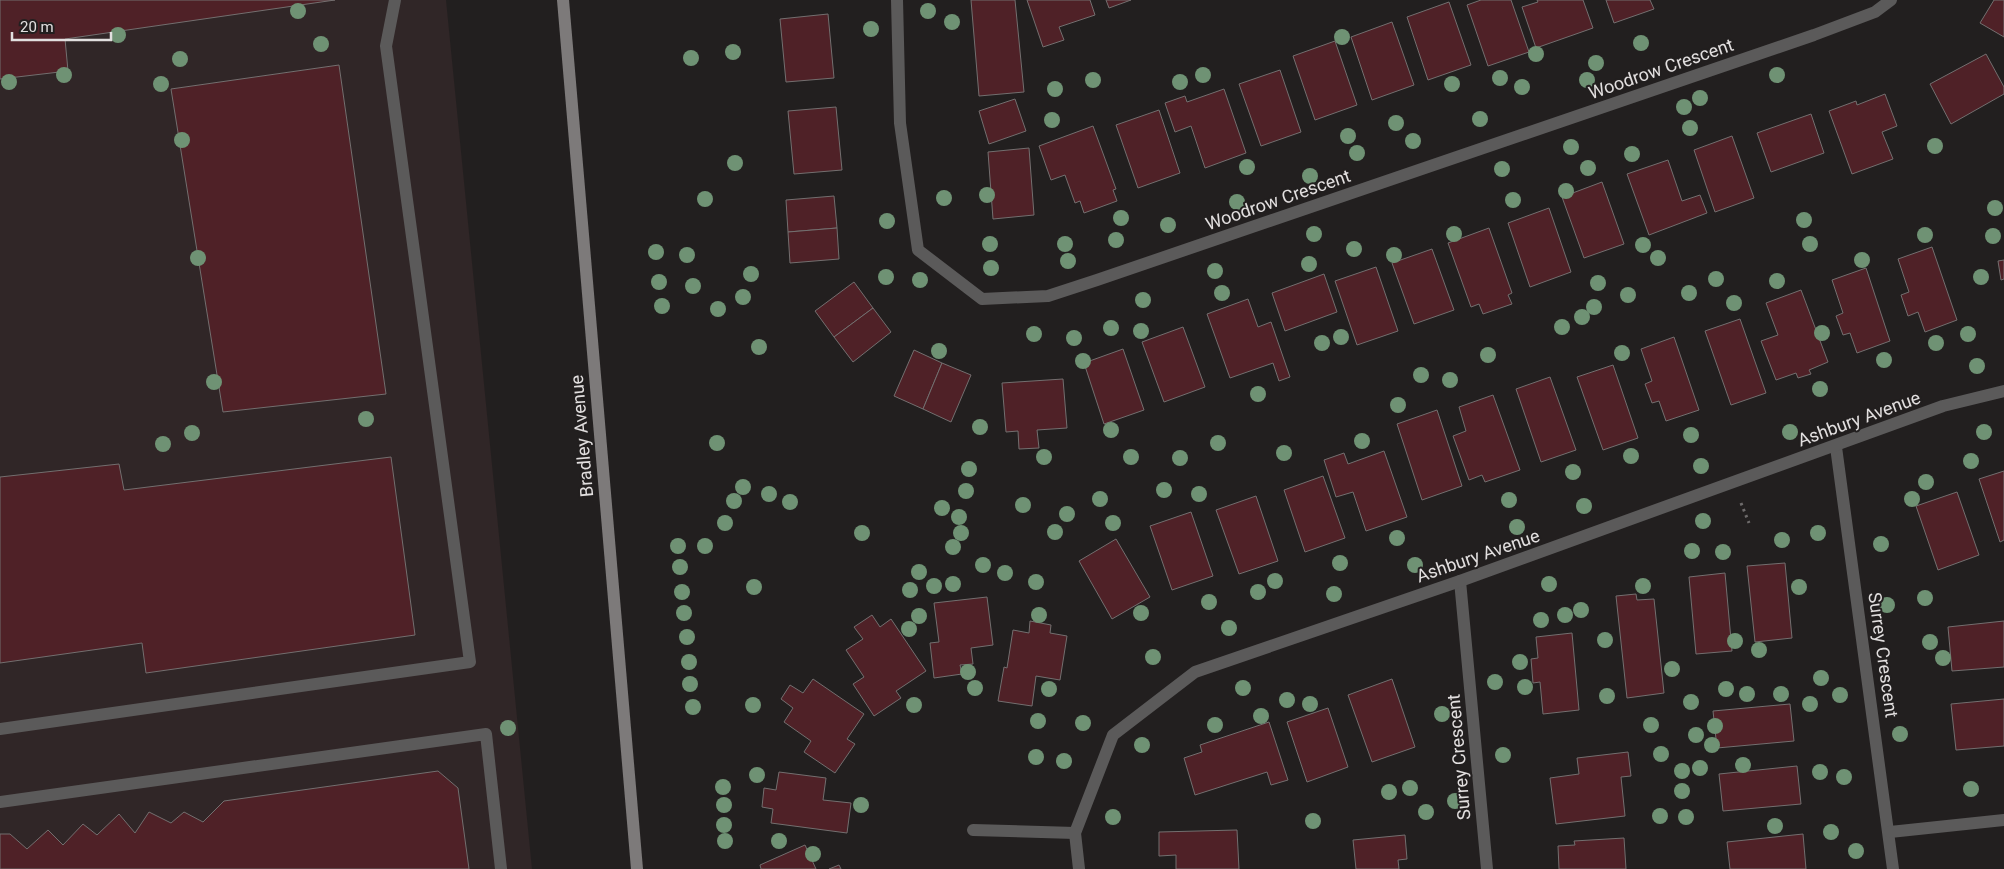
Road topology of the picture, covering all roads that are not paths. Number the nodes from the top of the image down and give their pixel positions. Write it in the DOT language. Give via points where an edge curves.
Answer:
graph roads {
  1 [pos="394,0"];
  2 [pos="563,0"];
  3 [pos="897,0"];
  4 [pos="1891,0"];
  5 [pos="2004,391"];
  6 [pos="1836,446"];
  7 [pos="1460,581"];
  8 [pos="0,729"];
  9 [pos="0,802"];
  10 [pos="2004,820"];
  11 [pos="973,830"];
  12 [pos="1890,832"];
  13 [pos="1075,833"];
  14 [pos="502,869"];
  15 [pos="637,869"];
  16 [pos="1079,869"];
  17 [pos="1487,869"];
  18 [pos="1893,869"];
  1 -- 8 [label="street" via="386,46 470,662"];
  2 -- 15 [label="main road, Bradley Avenue"];
  3 -- 4 [label="street, Woodrow Crescent" via="900,123 918,250 982,299 1048,296 1097,280 1814,35 1875,12"];
  5 -- 6 [label="street, Ashbury Avenue" via="1944,406"];
  6 -- 7 [label="street, Ashbury Avenue"];
  6 -- 12 [label="street, Surrey Crescent"];
  7 -- 13 [label="street, Ashbury Avenue" via="1195,672 1113,735"];
  7 -- 17 [label="street, Surrey Crescent"];
  9 -- 14 [label="street" via="486,734"];
  10 -- 12 [label="street"];
  11 -- 13 [label="street"];
  12 -- 18 [label="street, Surrey Crescent"];
  13 -- 16 [label="street, Ashbury Avenue"];
}
